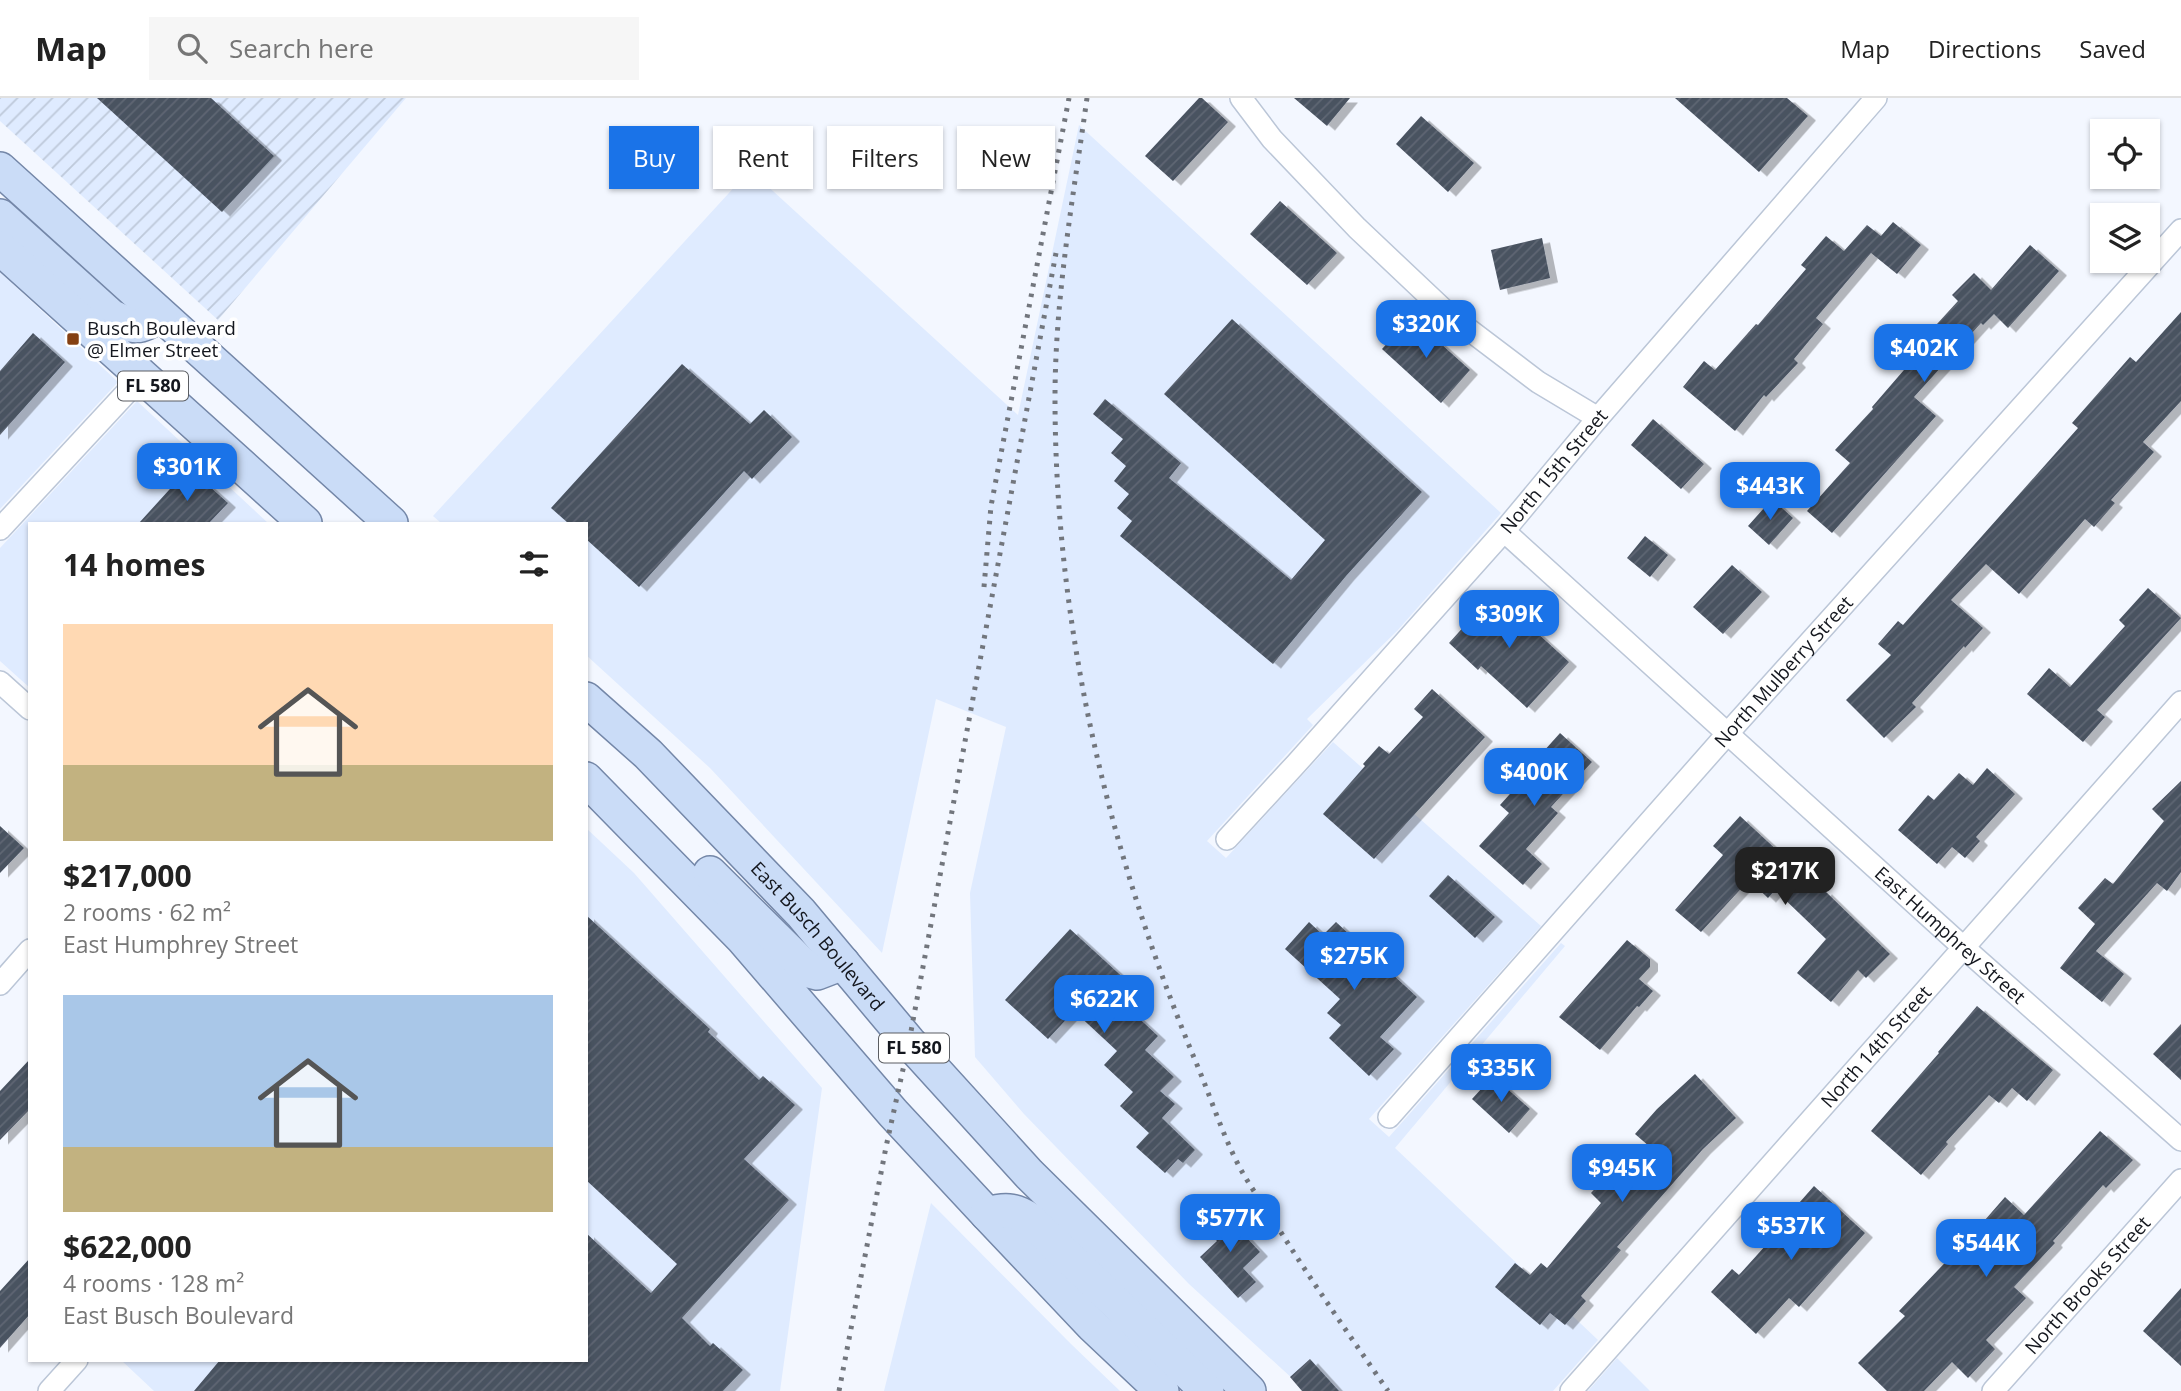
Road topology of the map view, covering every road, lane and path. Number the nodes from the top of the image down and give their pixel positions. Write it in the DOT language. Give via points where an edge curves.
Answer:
graph roads {
  1 [pos="1241,98"];
  2 [pos="1876,98"];
  3 [pos="0,169"];
  4 [pos="0,216"];
  5 [pos="2181,230"];
  6 [pos="0,248"];
  7 [pos="160,315"];
  8 [pos="142,376"];
  9 [pos="1598,418"];
  10 [pos="304,522"];
  11 [pos="390,522"];
  12 [pos="0,529"];
  13 [pos="1503,531"];
  14 [pos="0,682"];
  15 [pos="588,701"];
  16 [pos="2181,702"];
  17 [pos="28,707"];
  18 [pos="1728,733"];
  19 [pos="588,783"];
  20 [pos="639,833"];
  21 [pos="1227,839"];
  22 [pos="1963,947"];
  23 [pos="28,952"];
  24 [pos="843,962"];
  25 [pos="0,984"];
  26 [pos="1389,1117"];
  27 [pos="2181,1140"];
  28 [pos="2181,1180"];
  29 [pos="987,1214"];
  30 [pos="74,1362"];
  31 [pos="49,1391"];
  32 [pos="1162,1391"];
  33 [pos="1207,1391"];
  34 [pos="1249,1391"];
  35 [pos="1571,1391"];
  36 [pos="1993,1391"];
  1 -- 9 [label="street" via="1272,139 1357,228 1447,313 1538,382"];
  2 -- 9 [label="street, North 15th Street"];
  3 -- 7 [label="main road, FL 580"];
  4 -- 7 [label="main road" via="111,316 144,326"];
  5 -- 18 [label="street, North Mulberry Street"];
  6 -- 8 [label="main road, FL 580"];
  7 -- 11 [label="main road, FL 580"];
  8 -- 10 [label="main road, FL 580"];
  8 -- 12 [label="street"];
  9 -- 13 [label="street, North 15th Street"];
  13 -- 18 [label="street, East Humphrey Street"];
  13 -- 21 [label="street, North 15th Street"];
  14 -- 17 [label="street"];
  15 -- 24 [label="main road, East Busch Boulevard / FL 580" via="718,825"];
  16 -- 22 [label="street, North 14th Street"];
  18 -- 22 [label="street, East Humphrey Street"];
  18 -- 26 [label="street, North Mulberry Street"];
  19 -- 20 [label="main road, FL 580"];
  20 -- 24 [label="main road" via="660,832 675,839 810,971 817,973"];
  20 -- 29 [label="main road, FL 580" via="743,939"];
  22 -- 27 [label="street, East Humphrey Street"];
  22 -- 35 [label="street, North 14th Street"];
  23 -- 25 [label="street"];
  24 -- 34 [label="main road, East Busch Boulevard / FL 580" via="1029,1174"];
  28 -- 36 [label="street, North Brooks Street"];
  29 -- 32 [label="main road, FL 580"];
  29 -- 33 [label="main road" via="1012,1210 1029,1219"];
  30 -- 31 [label="street"];
}
